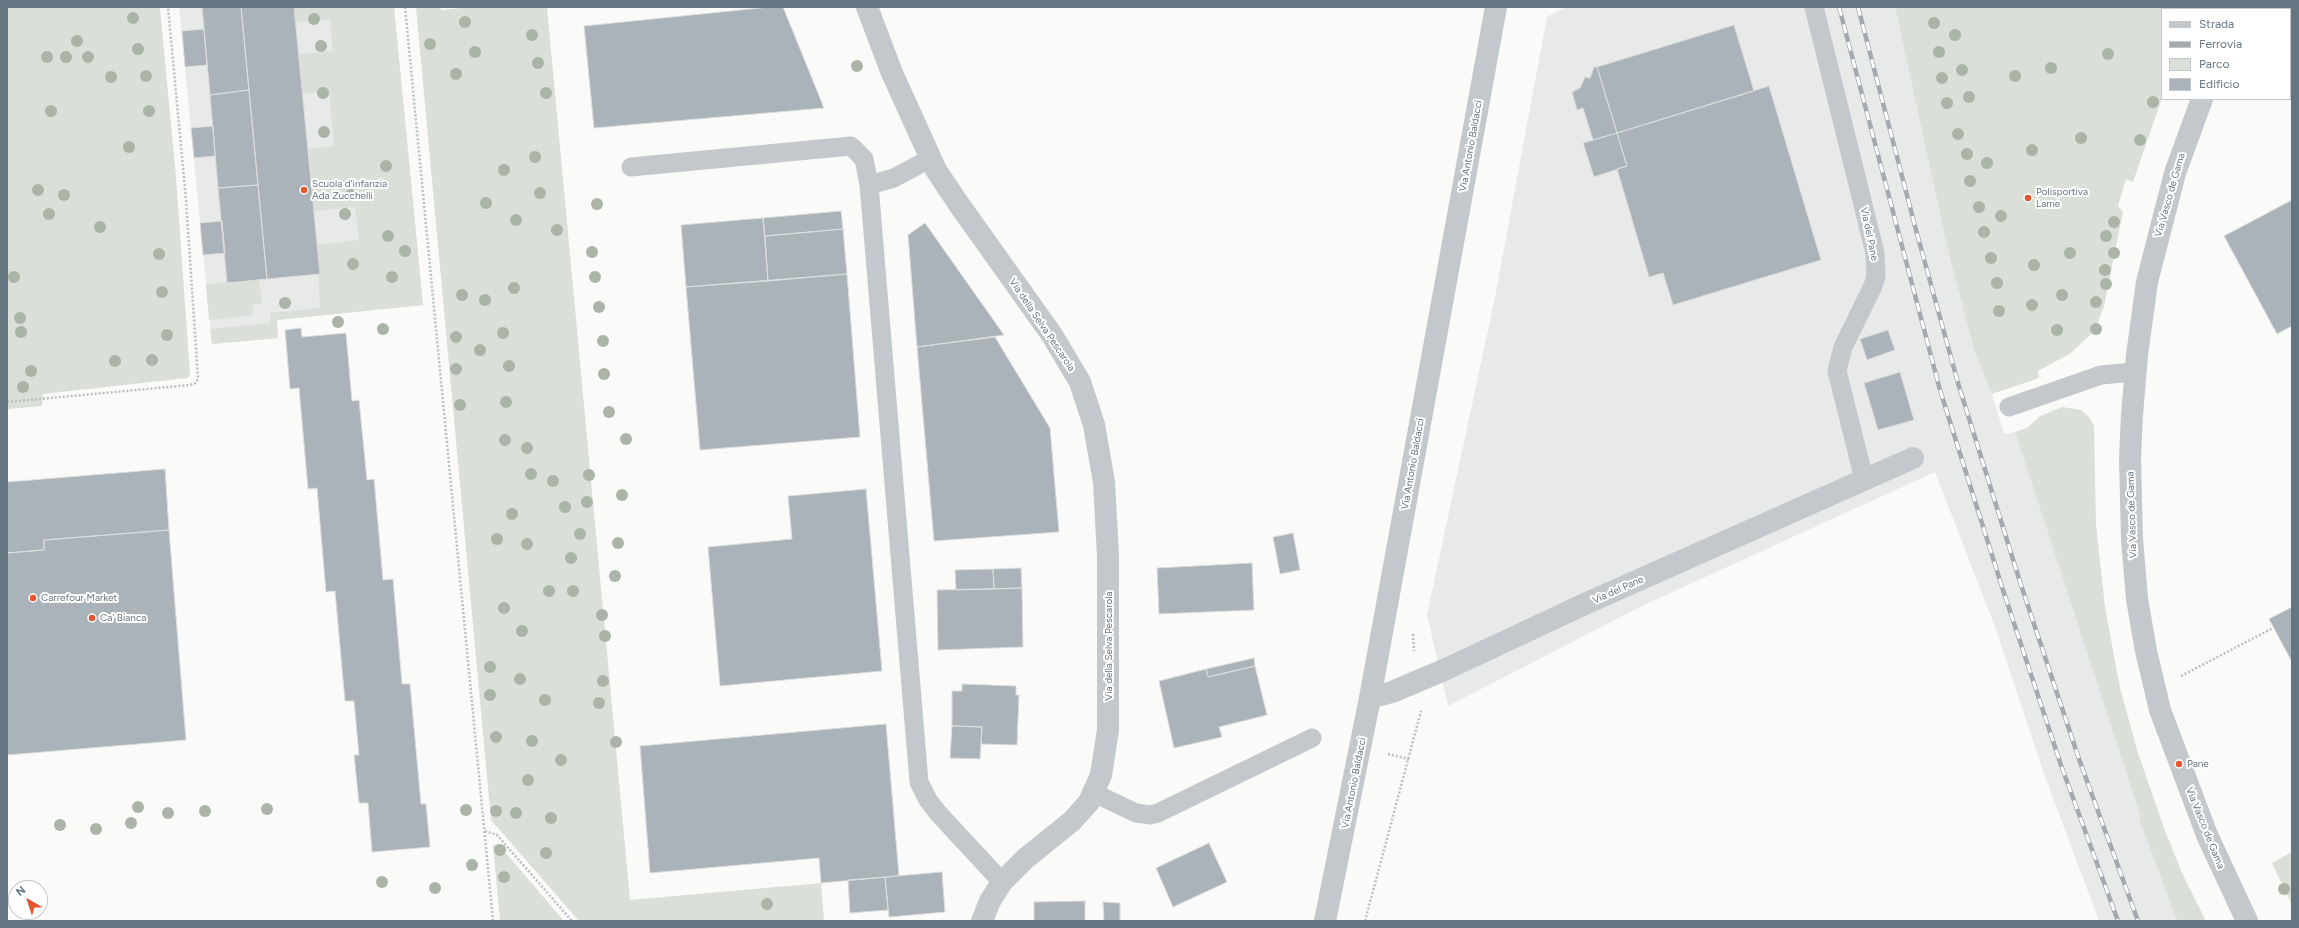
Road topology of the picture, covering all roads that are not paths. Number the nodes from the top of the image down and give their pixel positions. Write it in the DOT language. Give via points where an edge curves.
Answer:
graph roads {
  1 [pos="867,7"];
  2 [pos="1496,7"];
  3 [pos="1814,7"];
  4 [pos="2202,100"];
  5 [pos="931,158"];
  6 [pos="631,167"];
  7 [pos="869,185"];
  8 [pos="2135,372"];
  9 [pos="2009,407"];
  10 [pos="1913,458"];
  11 [pos="1864,479"];
  12 [pos="1370,698"];
  13 [pos="1312,738"];
  14 [pos="1094,793"];
  15 [pos="1002,882"];
  16 [pos="982,921"];
  17 [pos="1325,921"];
  18 [pos="2247,921"];
  1 -- 5 [label="street, Via della Selva Pescarola" via="892,73"];
  2 -- 12 [label="street, Via Antonio Baldacci"];
  3 -- 11 [label="lane, Via del Pane" via="1875,253 1876,276 1873,286 1843,347 1837,371"];
  4 -- 8 [label="street, Via Vasco de Gama" via="2175,173 2155,247 2147,282"];
  5 -- 7 [label="lane" via="894,178"];
  5 -- 14 [label="street, Via della Selva Pescarola" via="958,203 1072,368 1085,395 1094,425 1104,482 1109,602 1108,730 1105,760"];
  6 -- 7 [label="lane" via="851,146 864,159"];
  7 -- 15 [label="lane" via="920,782 928,800 938,813"];
  8 -- 9 [label="lane" via="2101,376"];
  8 -- 18 [label="street, Via Vasco de Gama" via="2130,458 2131,532 2134,574 2146,650 2160,710 2179,764 2217,859"];
  10 -- 11 [label="street, Via del Pane"];
  11 -- 12 [label="street, Via del Pane" via="1451,667 1392,692"];
  12 -- 17 [label="street, Via Antonio Baldacci"];
  13 -- 14 [label="lane" via="1150,815 1136,813"];
  14 -- 15 [label="street, Via della Selva Pescarola" via="1072,821 1025,859"];
  15 -- 16 [label="street, Via della Selva Pescarola" via="990,901"];
}
